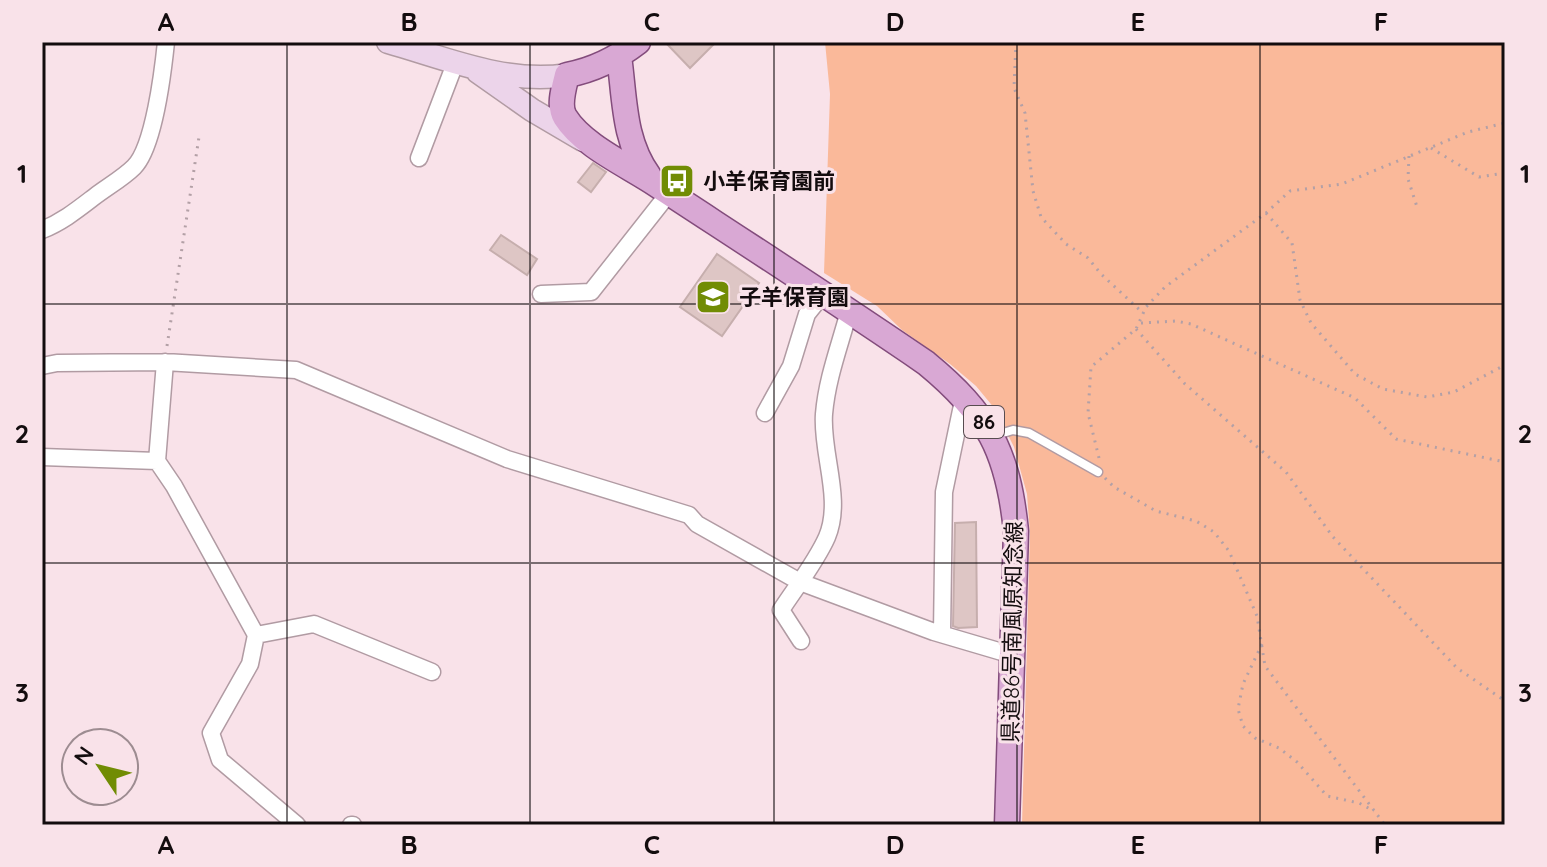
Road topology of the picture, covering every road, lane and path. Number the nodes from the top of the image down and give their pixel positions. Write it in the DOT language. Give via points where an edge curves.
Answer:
graph roads {
  1 [pos="166,42"];
  2 [pos="388,42"];
  3 [pos="1016,42"];
  4 [pos="629,49"];
  5 [pos="464,63"];
  6 [pos="567,75"];
  7 [pos="1505,123"];
  8 [pos="199,137"];
  9 [pos="1431,148"];
  10 [pos="598,149"];
  11 [pos="1409,156"];
  12 [pos="419,158"];
  13 [pos="1505,173"];
  14 [pos="662,188"];
  15 [pos="1418,210"];
  16 [pos="1266,213"];
  17 [pos="42,230"];
  18 [pos="541,294"];
  19 [pos="823,294"];
  20 [pos="849,311"];
  21 [pos="1143,313"];
  22 [pos="1139,323"];
  23 [pos="1136,329"];
  24 [pos="165,362"];
  25 [pos="1505,365"];
  26 [pos="42,366"];
  27 [pos="964,396"];
  28 [pos="765,413"];
  29 [pos="993,436"];
  30 [pos="42,457"];
  31 [pos="157,461"];
  32 [pos="1505,462"];
  33 [pos="1098,472"];
  34 [pos="800,582"];
  35 [pos="942,634"];
  36 [pos="256,635"];
  37 [pos="801,641"];
  38 [pos="1262,644"];
  39 [pos="1012,655"];
  40 [pos="432,672"];
  41 [pos="1505,701"];
  42 [pos="1375,811"];
  43 [pos="297,825"];
  44 [pos="1007,825"];
  45 [pos="1385,825"];
  1 -- 17 [label="street" via="146,149 135,166"];
  2 -- 5 [label="main road"];
  3 -- 21 [label="path" via="1014,88 1025,113 1041,217"];
  4 -- 6 [label="main road, 県道86号南風原知念線 / 86"];
  4 -- 14 [label="main road, 県道86号南風原知念線 / 86" via="629,137 638,160"];
  5 -- 6 [label="main road" via="532,79"];
  5 -- 10 [label="main road"];
  5 -- 12 [label="street"];
  6 -- 10 [label="main road, 県道86号南風原知念線 / 86" via="565,117"];
  7 -- 9 [label="path"];
  8 -- 24 [label="path"];
  9 -- 11 [label="path"];
  9 -- 13 [label="path" via="1479,177"];
  10 -- 14 [label="main road, 県道86号南風原知念線 / 86"];
  11 -- 15 [label="path" via="1408,179"];
  11 -- 16 [label="path" via="1342,184 1290,191"];
  14 -- 18 [label="street" via="591,292"];
  14 -- 19 [label="main road, 県道86号南風原知念線 / 86"];
  16 -- 21 [label="path" via="1165,287"];
  16 -- 25 [label="path" via="1292,243 1300,300 1311,323 1355,374 1383,389 1427,397 1454,392"];
  19 -- 20 [label="main road, 県道86号南風原知念線 / 86"];
  19 -- 28 [label="street" via="807,314 791,366"];
  20 -- 27 [label="main road, 県道86号南風原知念線 / 86"];
  20 -- 34 [label="street" via="829,377 824,415 834,506 828,535"];
  21 -- 22 [label="path"];
  22 -- 23 [label="path"];
  22 -- 32 [label="path" via="1191,324 1355,398 1396,439"];
  23 -- 33 [label="path" via="1091,367 1088,413"];
  23 -- 41 [label="path" via="1185,384 1286,472 1333,537 1457,668"];
  24 -- 26 [label="street"];
  24 -- 31 [label="street"];
  24 -- 34 [label="street" via="296,370 507,459 689,515"];
  27 -- 29 [label="main road, 県道86号南風原知念線 / 86"];
  27 -- 35 [label="street" via="944,492"];
  29 -- 33 [label="lane" via="1013,430 1029,433"];
  29 -- 39 [label="main road, 県道86号南風原知念線 / 86" via="1006,469 1015,520"];
  30 -- 31 [label="street"];
  31 -- 36 [label="street"];
  33 -- 38 [label="path" via="1156,511 1196,521 1214,532 1243,582"];
  34 -- 35 [label="street"];
  34 -- 37 [label="street" via="781,610"];
  35 -- 39 [label="street"];
  36 -- 40 [label="street" via="314,624"];
  36 -- 43 [label="street" via="250,664 211,733 220,760"];
  38 -- 42 [label="path" via="1265,666"];
  38 -- 42 [label="path" via="1243,684 1238,709 1243,726 1297,762 1327,796"];
  39 -- 44 [label="main road, 県道86号南風原知念線 / 86"];
  42 -- 45 [label="path"];
}
